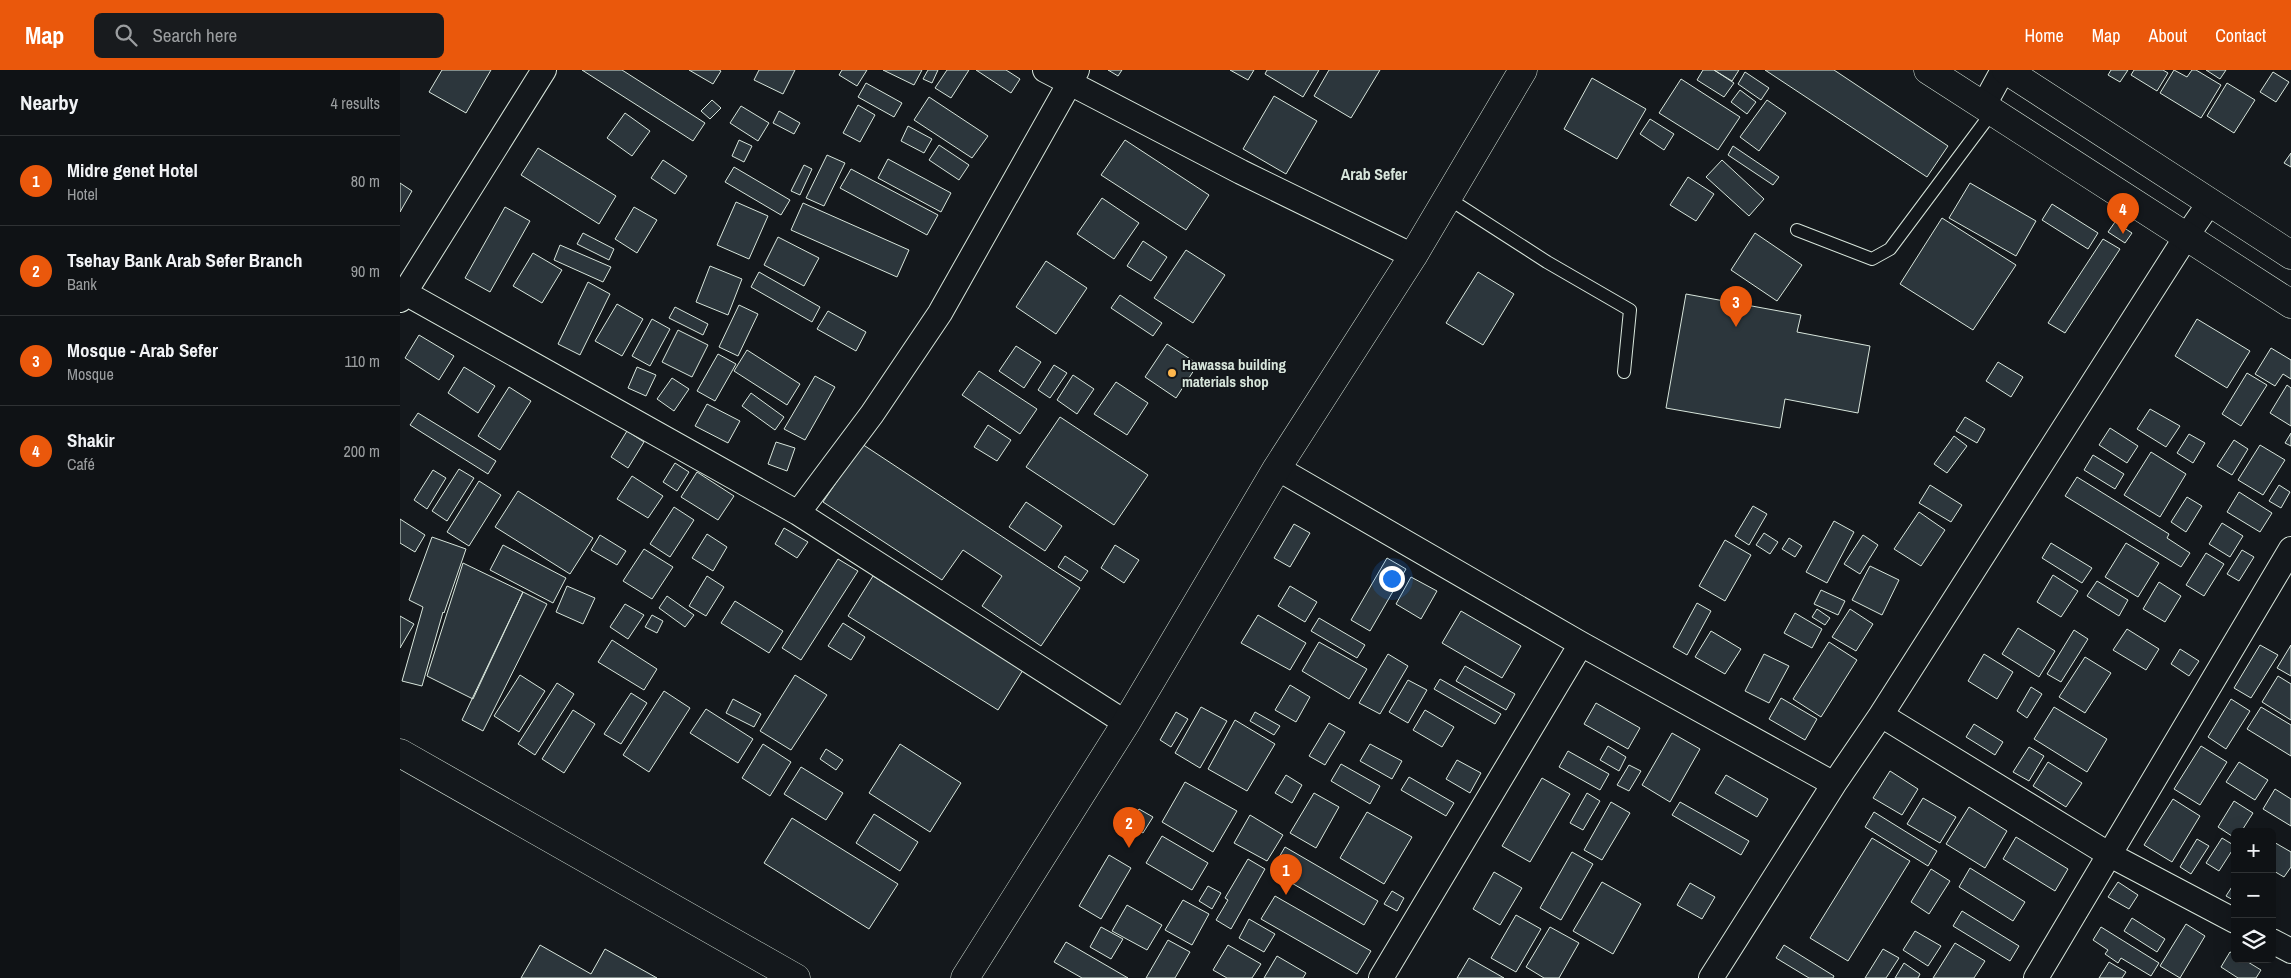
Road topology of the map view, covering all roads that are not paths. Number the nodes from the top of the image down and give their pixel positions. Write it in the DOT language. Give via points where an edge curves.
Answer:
graph roads {
  1 [pos="544,70"];
  2 [pos="1045,70"];
  3 [pos="1523,70"];
  4 [pos="1928,70"];
  5 [pos="2005,70"];
  6 [pos="1073,77"];
  7 [pos="1989,108"];
  8 [pos="1446,197"];
  9 [pos="2210,202"];
  10 [pos="1797,230"];
  11 [pos="2186,237"];
  12 [pos="2291,255"];
  13 [pos="1412,256"];
  14 [pos="401,294"];
  15 [pos="2291,304"];
  16 [pos="1624,372"];
  17 [pos="1277,468"];
  18 [pos="798,514"];
  19 [pos="2291,548"];
  20 [pos="1581,644"];
  21 [pos="1881,715"];
  22 [pos="1126,723"];
  23 [pos="400,753"];
  24 [pos="1834,784"];
  25 [pos="2110,855"];
  26 [pos="2231,919"];
  27 [pos="2276,943"];
  28 [pos="2291,951"];
  29 [pos="796,978"];
  30 [pos="965,978"];
  31 [pos="1382,978"];
  32 [pos="1711,978"];
  33 [pos="2036,978"];
  1 -- 14 [label="street"];
  2 -- 6 [label="street"];
  3 -- 8 [label="street"];
  4 -- 7 [label="street"];
  5 -- 7 [label="street"];
  5 -- 9 [label="street"];
  6 -- 13 [label="street" via="1242,172"];
  6 -- 18 [label="street" via="940,313 872,414"];
  7 -- 10 [label="lane" via="1890,250 1872,259"];
  7 -- 11 [label="street"];
  8 -- 13 [label="street"];
  8 -- 16 [label="lane" via="1547,262 1630,310"];
  9 -- 11 [label="street"];
  9 -- 12 [label="street"];
  11 -- 15 [label="street"];
  11 -- 21 [label="street"];
  13 -- 17 [label="street"];
  14 -- 18 [label="street"];
  17 -- 20 [label="street"];
  17 -- 22 [label="street"];
  18 -- 22 [label="street"];
  19 -- 25 [label="street"];
  20 -- 24 [label="street"];
  20 -- 31 [label="street"];
  21 -- 24 [label="street"];
  21 -- 25 [label="street"];
  22 -- 30 [label="street"];
  23 -- 29 [label="street"];
  24 -- 32 [label="street"];
  25 -- 26 [label="street"];
  25 -- 33 [label="street"];
  27 -- 28 [label="street"];
}
